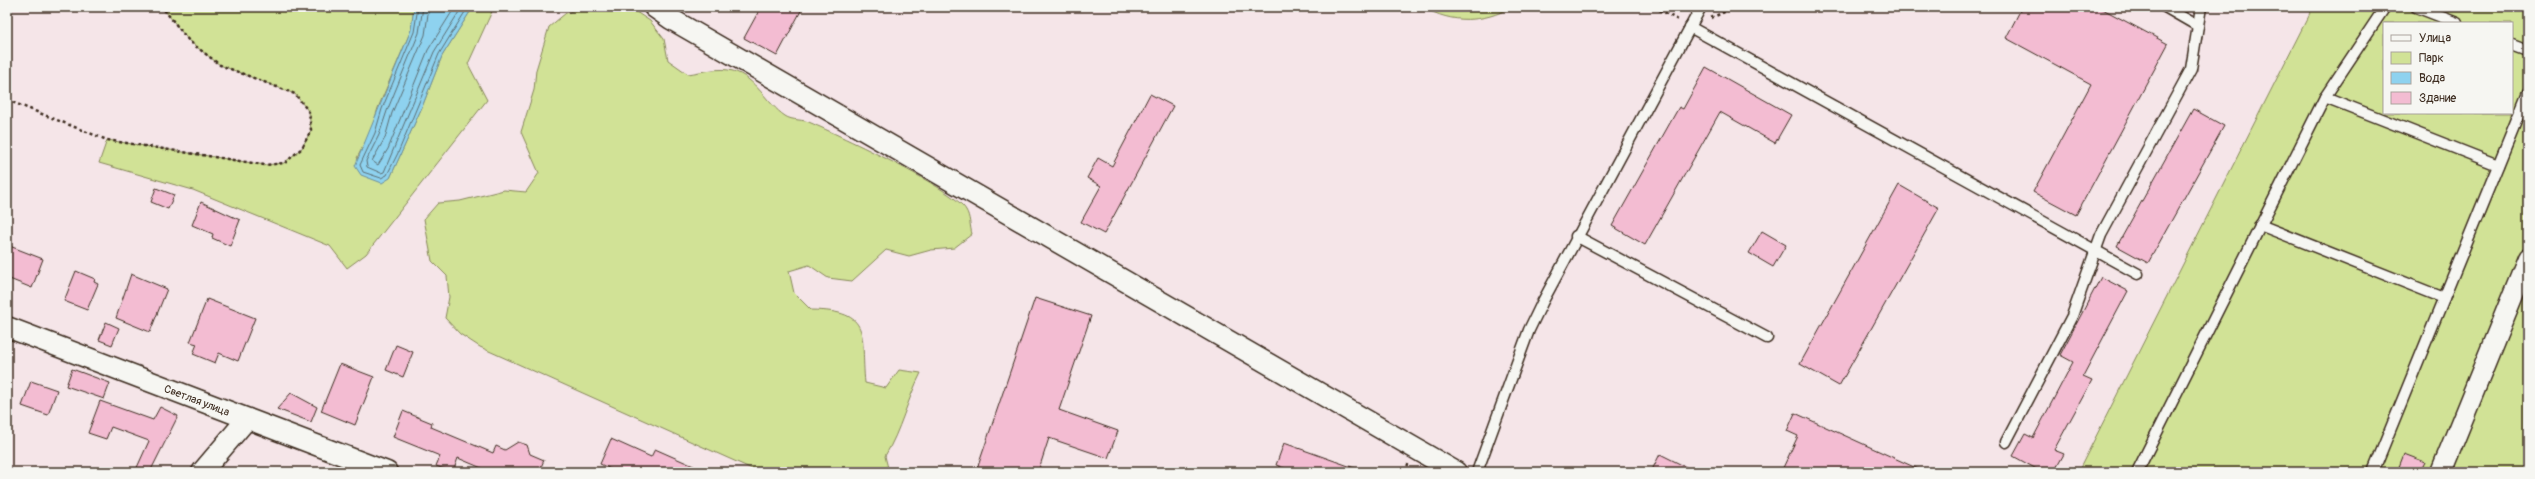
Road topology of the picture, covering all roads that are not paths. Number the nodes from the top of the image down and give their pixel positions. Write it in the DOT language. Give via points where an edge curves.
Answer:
graph roads {
  1 [pos="654,7"];
  2 [pos="1701,7"];
  3 [pos="2165,7"];
  4 [pos="2201,7"];
  5 [pos="2385,7"];
  6 [pos="2416,7"];
  7 [pos="2454,22"];
  8 [pos="2198,26"];
  9 [pos="1690,27"];
  10 [pos="2513,45"];
  11 [pos="2528,52"];
  12 [pos="2528,92"];
  13 [pos="2324,97"];
  14 [pos="2498,165"];
  15 [pos="2260,225"];
  16 [pos="1576,236"];
  17 [pos="2096,251"];
  18 [pos="2528,258"];
  19 [pos="2138,274"];
  20 [pos="2444,298"];
  21 [pos="7,328"];
  22 [pos="1767,338"];
  23 [pos="247,419"];
  24 [pos="2006,442"];
  25 [pos="202,472"];
  26 [pos="387,472"];
  27 [pos="1456,472"];
  28 [pos="1477,472"];
  29 [pos="2137,472"];
  30 [pos="2372,472"];
  31 [pos="2441,472"];
  1 -- 27 [label="street"];
  2 -- 9 [label="lane"];
  3 -- 8 [label="lane"];
  4 -- 8 [label="lane"];
  5 -- 13 [label="lane"];
  6 -- 7 [label="lane"];
  8 -- 17 [label="lane" via="2191,68"];
  9 -- 16 [label="lane"];
  9 -- 17 [label="lane"];
  10 -- 11 [label="lane"];
  12 -- 14 [label="lane"];
  13 -- 14 [label="lane"];
  13 -- 15 [label="lane"];
  14 -- 20 [label="lane"];
  15 -- 20 [label="lane"];
  15 -- 29 [label="lane"];
  16 -- 22 [label="lane"];
  16 -- 28 [label="lane" via="1529,330"];
  17 -- 19 [label="lane"];
  17 -- 24 [label="lane" via="2072,316"];
  18 -- 31 [label="street"];
  20 -- 30 [label="lane"];
  21 -- 23 [label="street, Светлая улица"];
  23 -- 25 [label="street"];
  23 -- 26 [label="street, Светлая улица"];
}
